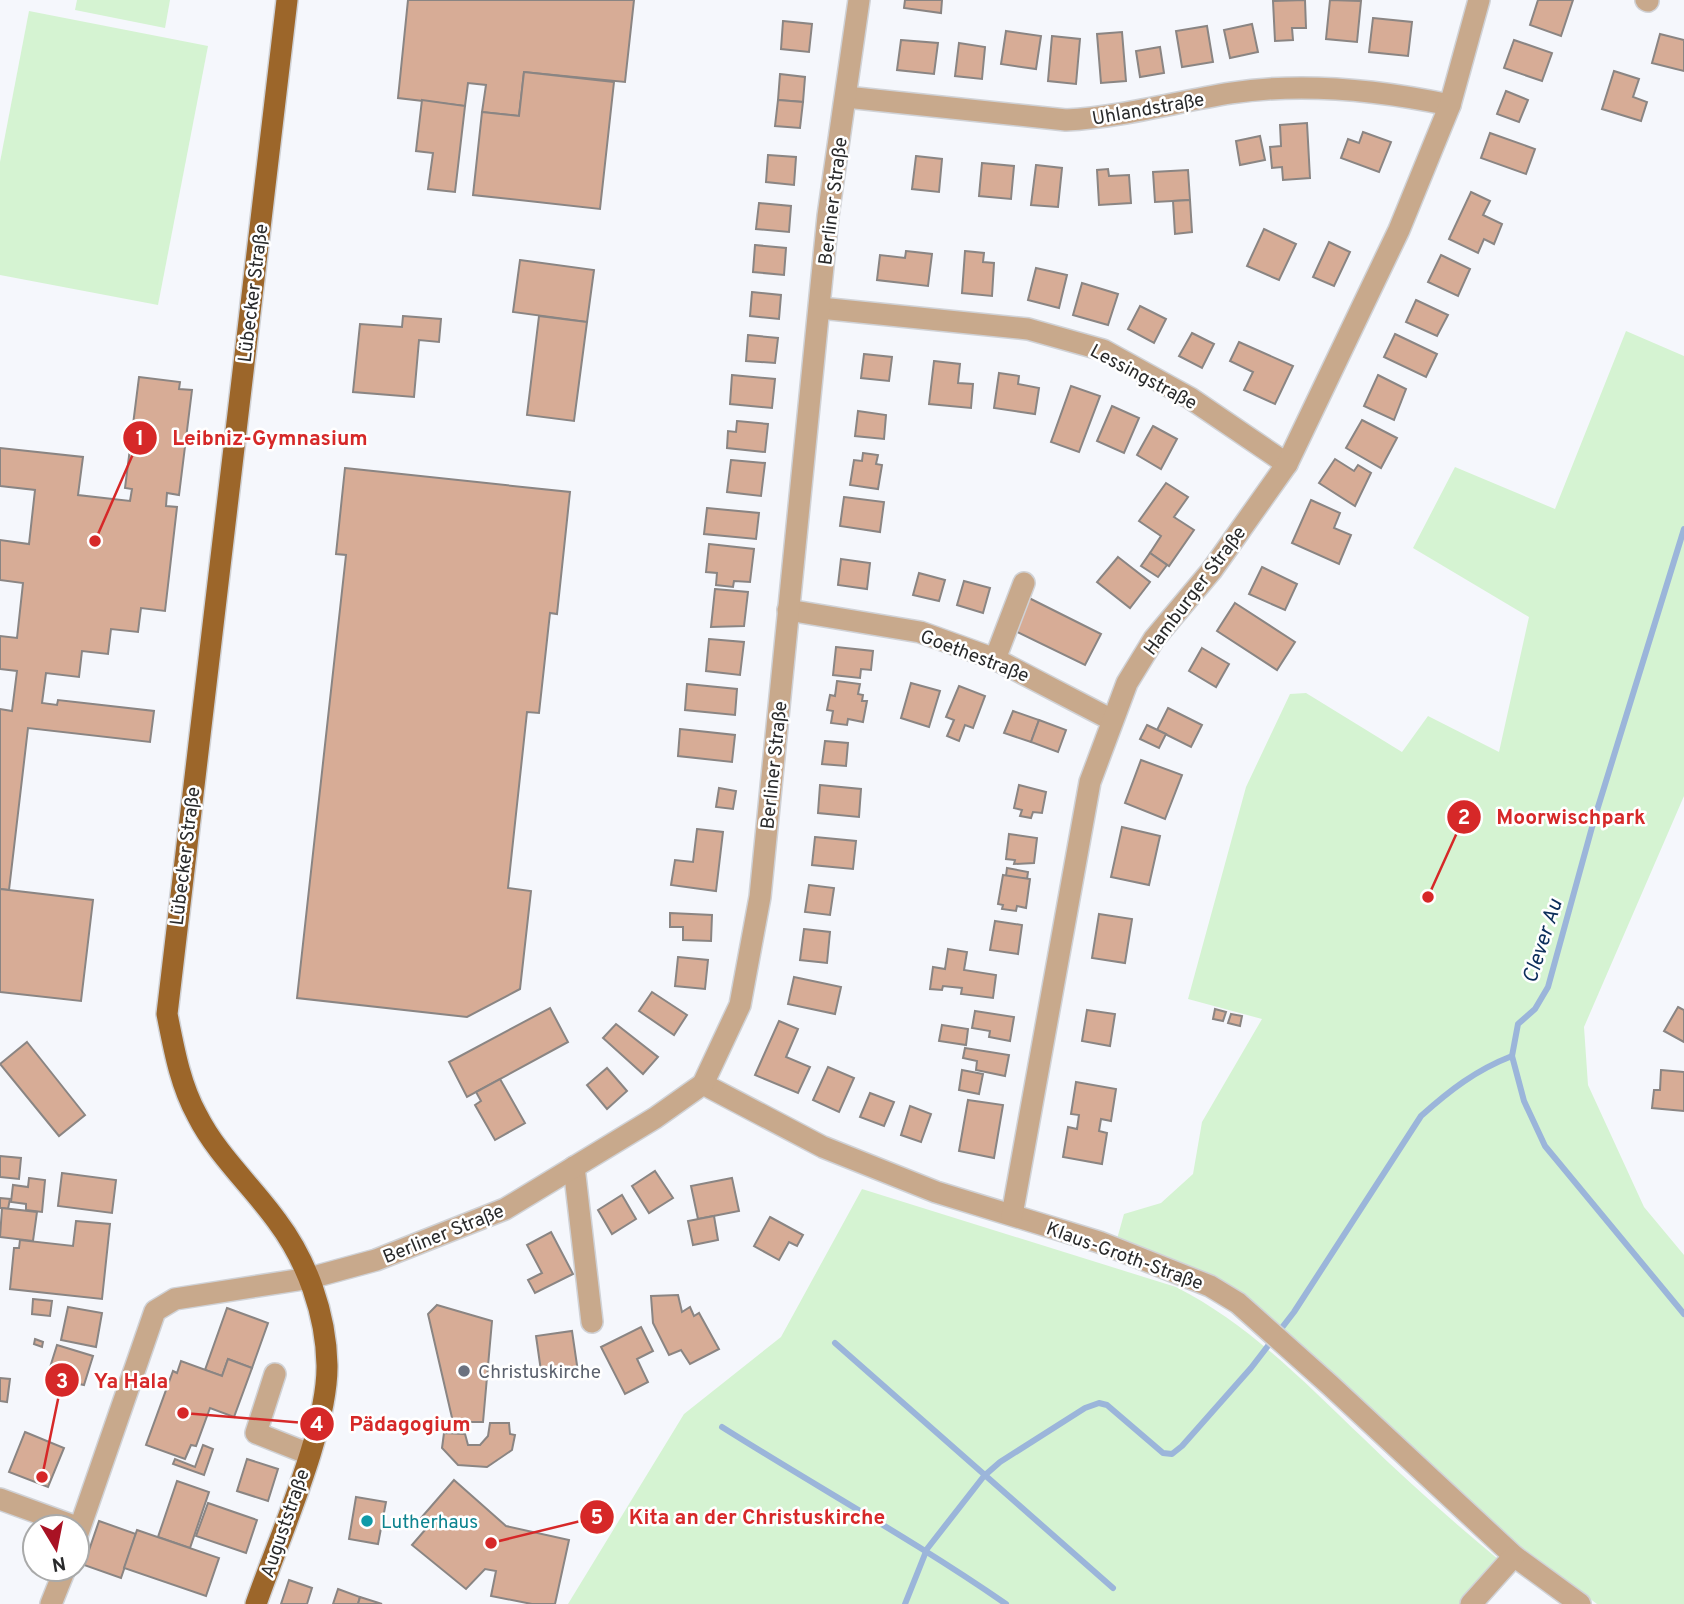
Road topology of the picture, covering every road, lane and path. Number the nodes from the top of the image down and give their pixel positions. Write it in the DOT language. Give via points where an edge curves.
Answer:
graph roads {
  1 [pos="287,0"];
  2 [pos="859,0"];
  3 [pos="1479,0"];
  4 [pos="846,97"];
  5 [pos="1450,105"];
  6 [pos="820,308"];
  7 [pos="1287,464"];
  8 [pos="1024,583"];
  9 [pos="788,610"];
  10 [pos="995,659"];
  11 [pos="1112,720"];
  12 [pos="703,1084"];
  13 [pos="574,1167"];
  14 [pos="1012,1215"];
  15 [pos="310,1278"];
  16 [pos="592,1322"];
  17 [pos="275,1374"];
  18 [pos="309,1454"];
  19 [pos="0,1499"];
  20 [pos="36,1513"];
  21 [pos="84,1513"];
  22 [pos="1514,1556"];
  23 [pos="59,1583"];
  24 [pos="51,1604"];
  25 [pos="256,1604"];
  26 [pos="1471,1604"];
  27 [pos="1580,1604"];
  1 -- 15 [label="main road, Lübecker Straße" via="167,1014 178,1069 196,1115 280,1224"];
  2 -- 4 [label="street, Berliner Straße"];
  3 -- 5 [label="street, Hamburger Straße"];
  4 -- 5 [label="street, Uhlandstraße" via="1066,120 1233,93 1314,89 1396,94"];
  4 -- 6 [label="street, Berliner Straße"];
  5 -- 7 [label="street, Hamburger Straße" via="1399,230"];
  6 -- 7 [label="street, Lessingstraße" via="1028,329 1103,350 1190,398"];
  6 -- 9 [label="street, Berliner Straße"];
  7 -- 11 [label="street, Hamburger Straße" via="1212,570 1154,639 1127,682"];
  8 -- 10 [label="street"];
  9 -- 10 [label="street, Goethestraße" via="920,632"];
  9 -- 12 [label="street, Berliner Straße" via="760,897 740,1006"];
  10 -- 11 [label="street, Goethestraße"];
  11 -- 14 [label="street, Hamburger Straße" via="1090,782"];
  12 -- 13 [label="street, Berliner Straße"];
  12 -- 14 [label="street, Klaus-Groth-Straße" via="823,1147 936,1192"];
  13 -- 15 [label="street, Berliner Straße" via="505,1209 376,1260"];
  13 -- 16 [label="street"];
  14 -- 22 [label="street, Klaus-Groth-Straße" via="1181,1272 1238,1303"];
  15 -- 18 [label="main road, Auguststraße" via="327,1364 324,1401"];
  15 -- 21 [label="street" via="175,1299 155,1311"];
  17 -- 18 [label="street" via="256,1433"];
  18 -- 25 [label="main road, Auguststraße"];
  19 -- 20 [label="street"];
  22 -- 26 [label="street"];
  22 -- 27 [label="street, Klaus-Groth-Straße"];
  23 -- 24 [label="street"];
}
